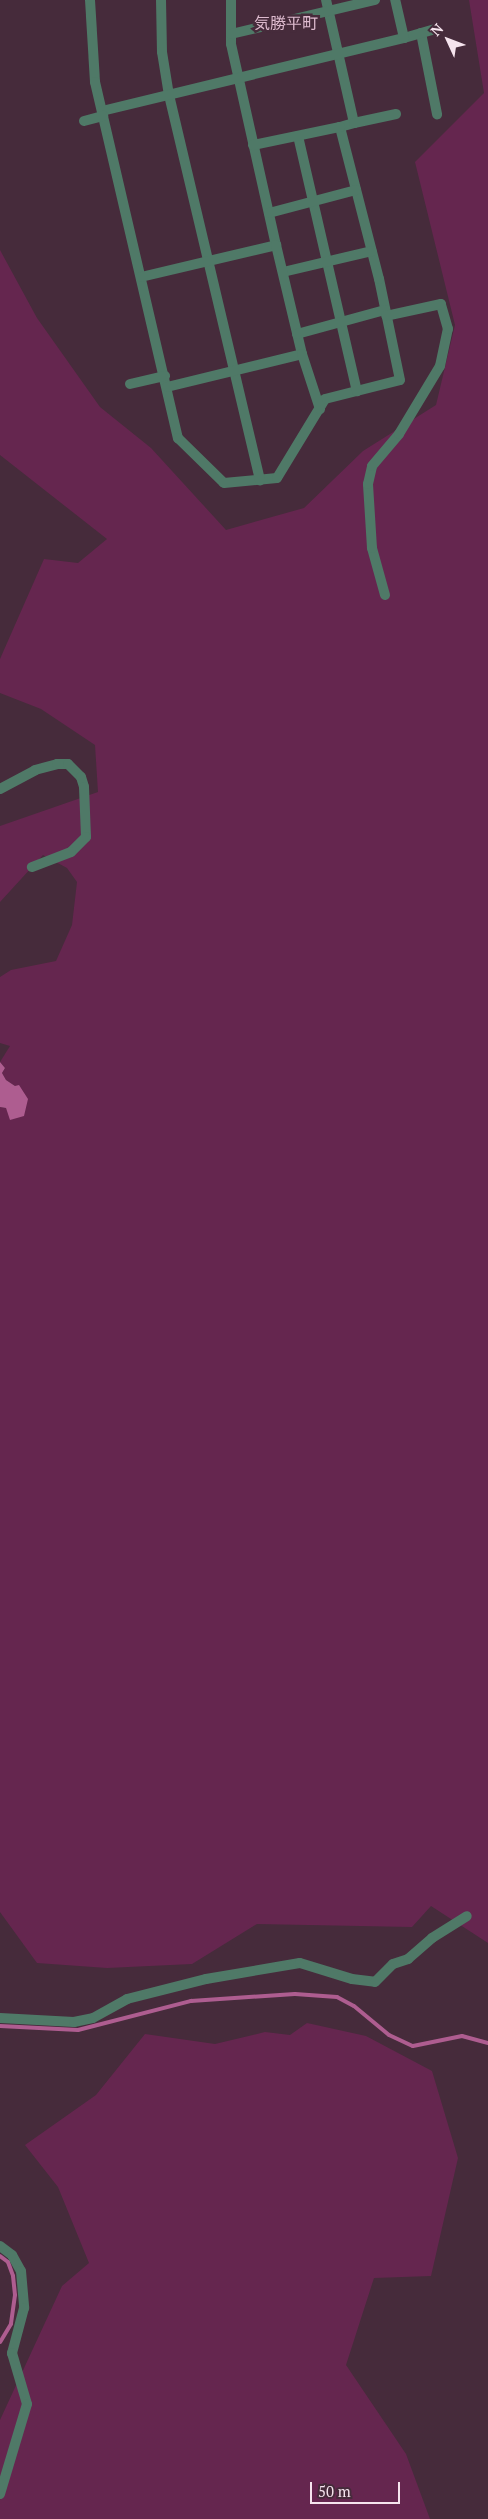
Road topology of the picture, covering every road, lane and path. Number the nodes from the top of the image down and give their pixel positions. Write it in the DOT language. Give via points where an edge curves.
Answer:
graph roads {
  1 [pos="90,0"];
  2 [pos="161,0"];
  3 [pos="231,0"];
  4 [pos="326,0"];
  5 [pos="376,0"];
  6 [pos="395,0"];
  7 [pos="328,11"];
  8 [pos="436,30"];
  9 [pos="421,33"];
  10 [pos="231,34"];
  11 [pos="404,38"];
  12 [pos="338,56"];
  13 [pos="238,78"];
  14 [pos="169,95"];
  15 [pos="102,114"];
  16 [pos="396,114"];
  17 [pos="437,114"];
  18 [pos="84,121"];
  19 [pos="354,123"];
  20 [pos="340,127"];
  21 [pos="298,136"];
  22 [pos="253,145"];
  23 [pos="356,190"];
  24 [pos="313,201"];
  25 [pos="269,212"];
  26 [pos="276,245"];
  27 [pos="372,251"];
  28 [pos="209,260"];
  29 [pos="327,262"];
  30 [pos="283,272"];
  31 [pos="141,277"];
  32 [pos="386,313"];
  33 [pos="342,323"];
  34 [pos="297,334"];
  35 [pos="302,354"];
  36 [pos="233,370"];
  37 [pos="165,376"];
  38 [pos="130,384"];
  39 [pos="167,387"];
  40 [pos="357,391"];
  41 [pos="320,409"];
  42 [pos="260,480"];
  43 [pos="385,595"];
  44 [pos="0,788"];
  45 [pos="32,867"];
  46 [pos="467,1916"];
  47 [pos="0,2018"];
  48 [pos="0,2246"];
  49 [pos="0,2494"];
  1 -- 15 [label="street" via="91,48"];
  2 -- 14 [label="street" via="162,52"];
  3 -- 10 [label="street"];
  4 -- 7 [label="street"];
  5 -- 7 [label="street"];
  6 -- 11 [label="street"];
  7 -- 10 [label="street"];
  7 -- 12 [label="street"];
  8 -- 9 [label="street"];
  9 -- 11 [label="street"];
  9 -- 17 [label="street"];
  10 -- 13 [label="street"];
  11 -- 12 [label="street"];
  12 -- 13 [label="street"];
  12 -- 19 [label="street"];
  13 -- 14 [label="street"];
  13 -- 22 [label="street"];
  14 -- 15 [label="street"];
  14 -- 28 [label="street"];
  15 -- 18 [label="street"];
  15 -- 31 [label="street"];
  16 -- 19 [label="street"];
  19 -- 20 [label="street"];
  20 -- 21 [label="street"];
  20 -- 23 [label="street"];
  21 -- 22 [label="street"];
  21 -- 24 [label="street"];
  22 -- 25 [label="street"];
  23 -- 24 [label="street"];
  23 -- 27 [label="street"];
  24 -- 25 [label="street"];
  24 -- 29 [label="street"];
  25 -- 26 [label="street"];
  26 -- 28 [label="street"];
  26 -- 30 [label="street"];
  27 -- 29 [label="street"];
  27 -- 32 [label="street"];
  28 -- 31 [label="street"];
  28 -- 36 [label="street"];
  29 -- 30 [label="street"];
  29 -- 33 [label="street"];
  30 -- 34 [label="street"];
  31 -- 37 [label="street"];
  32 -- 33 [label="street"];
  32 -- 40 [label="street" via="400,380"];
  32 -- 43 [label="street" via="441,304 448,329 440,366 399,434 372,466 368,484 372,548"];
  33 -- 34 [label="street"];
  33 -- 40 [label="street"];
  34 -- 35 [label="street"];
  35 -- 36 [label="street"];
  35 -- 41 [label="street"];
  36 -- 39 [label="street"];
  36 -- 42 [label="street"];
  37 -- 38 [label="street"];
  37 -- 39 [label="street"];
  39 -- 42 [label="street" via="181,441 224,483"];
  40 -- 41 [label="street" via="325,399"];
  41 -- 42 [label="street" via="282,474 277,478"];
  44 -- 45 [label="street" via="35,770 57,764 68,764 81,777 86,837 72,852"];
  46 -- 47 [label="street" via="432,1938 408,1959 393,1964 375,1982 352,1979 300,1963 206,1979 127,1999 93,2018 74,2022"];
  48 -- 49 [label="street" via="12,2255 21,2271 24,2308 12,2353 27,2404"];
}
